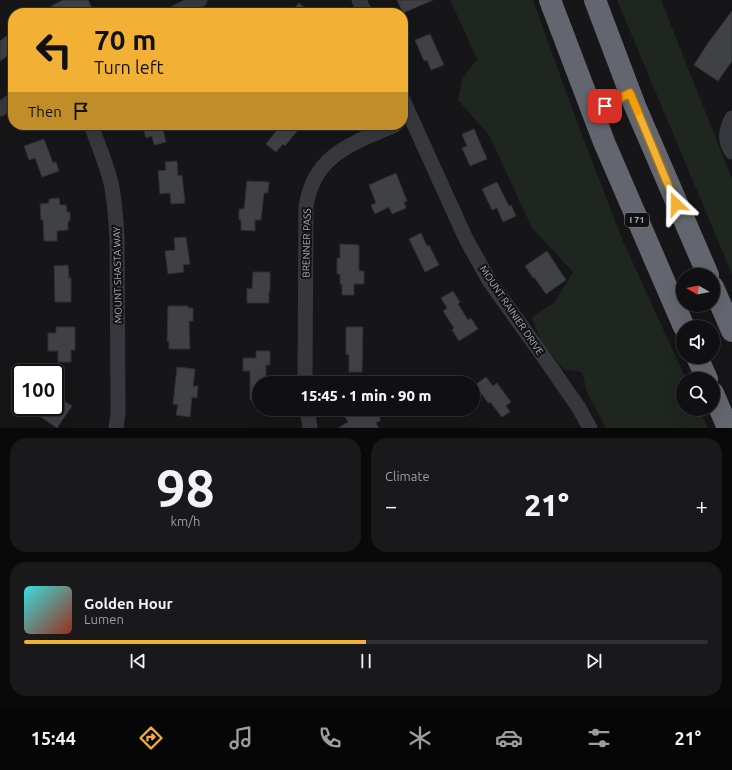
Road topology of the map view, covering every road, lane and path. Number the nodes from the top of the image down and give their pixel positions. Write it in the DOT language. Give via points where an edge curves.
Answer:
graph roads {
  1 [pos="200,0"];
  2 [pos="550,0"];
  3 [pos="595,0"];
  4 [pos="185,8"];
  5 [pos="630,93"];
  6 [pos="593,113"];
  7 [pos="732,118"];
  8 [pos="408,122"];
  9 [pos="93,130"];
  10 [pos="383,130"];
  11 [pos="732,152"];
  12 [pos="705,268"];
  13 [pos="720,303"];
  14 [pos="681,320"];
  15 [pos="732,331"];
  16 [pos="305,376"];
  17 [pos="720,409"];
  18 [pos="308,416"];
  19 [pos="116,428"];
  20 [pos="310,428"];
  21 [pos="590,428"];
  22 [pos="728,428"];
  1 -- 4 [label="street"];
  2 -- 6 [label="highway, I 71"];
  3 -- 5 [label="highway"];
  5 -- 6 [label="street"];
  5 -- 12 [label="highway"];
  6 -- 14 [label="highway, I 71"];
  7 -- 11 [label="street" via="728,127 727,142"];
  8 -- 21 [label="street, MOUNT RAINIER DRIVE" via="490,282"];
  9 -- 19 [label="street, MOUNT SHASTA WAY" via="103,157 116,211"];
  10 -- 16 [label="street, BRENNER PASS" via="336,153 320,170 310,190 306,207"];
  13 -- 15 [label="highway"];
  17 -- 22 [label="highway"];
  18 -- 20 [label="street"];
}
